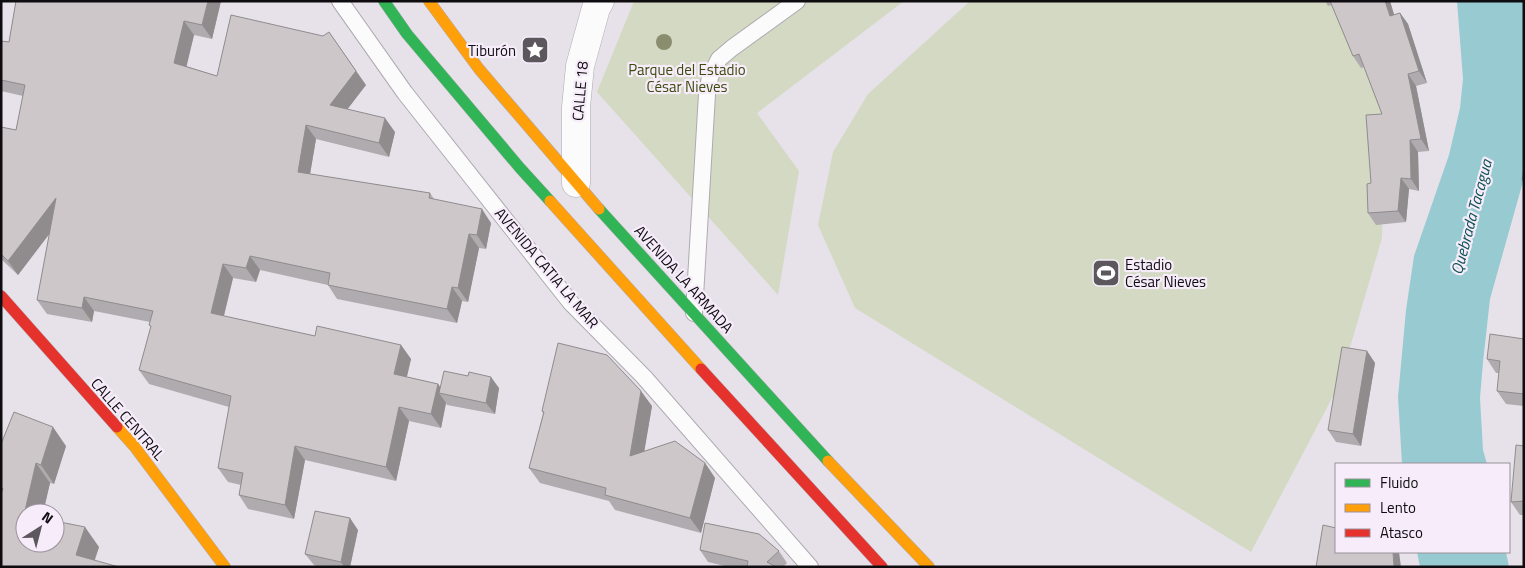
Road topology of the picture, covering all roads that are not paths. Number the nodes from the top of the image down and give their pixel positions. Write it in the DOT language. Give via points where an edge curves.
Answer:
graph roads {
  1 [pos="340,1"];
  2 [pos="384,1"];
  3 [pos="429,1"];
  4 [pos="600,1"];
  5 [pos="797,1"];
  6 [pos="576,183"];
  7 [pos="1,296"];
  8 [pos="694,312"];
  9 [pos="225,567"];
  10 [pos="810,567"];
  11 [pos="882,567"];
  12 [pos="928,567"];
  1 -- 10 [label="lane, AVENIDA CATIA LA MAR" via="406,93 571,302 644,377"];
  2 -- 11 [label="main road" via="407,34 520,168"];
  3 -- 6 [label="main road, AVENIDA LA ARMADA" via="479,69"];
  4 -- 6 [label="street, CALLE 18" via="580,66 576,107"];
  5 -- 8 [label="lane" via="719,59 710,77"];
  6 -- 8 [label="main road, AVENIDA LA ARMADA"];
  7 -- 9 [label="main road, CALLE CENTRAL" via="134,446"];
  8 -- 12 [label="main road, AVENIDA LA ARMADA"];
}
